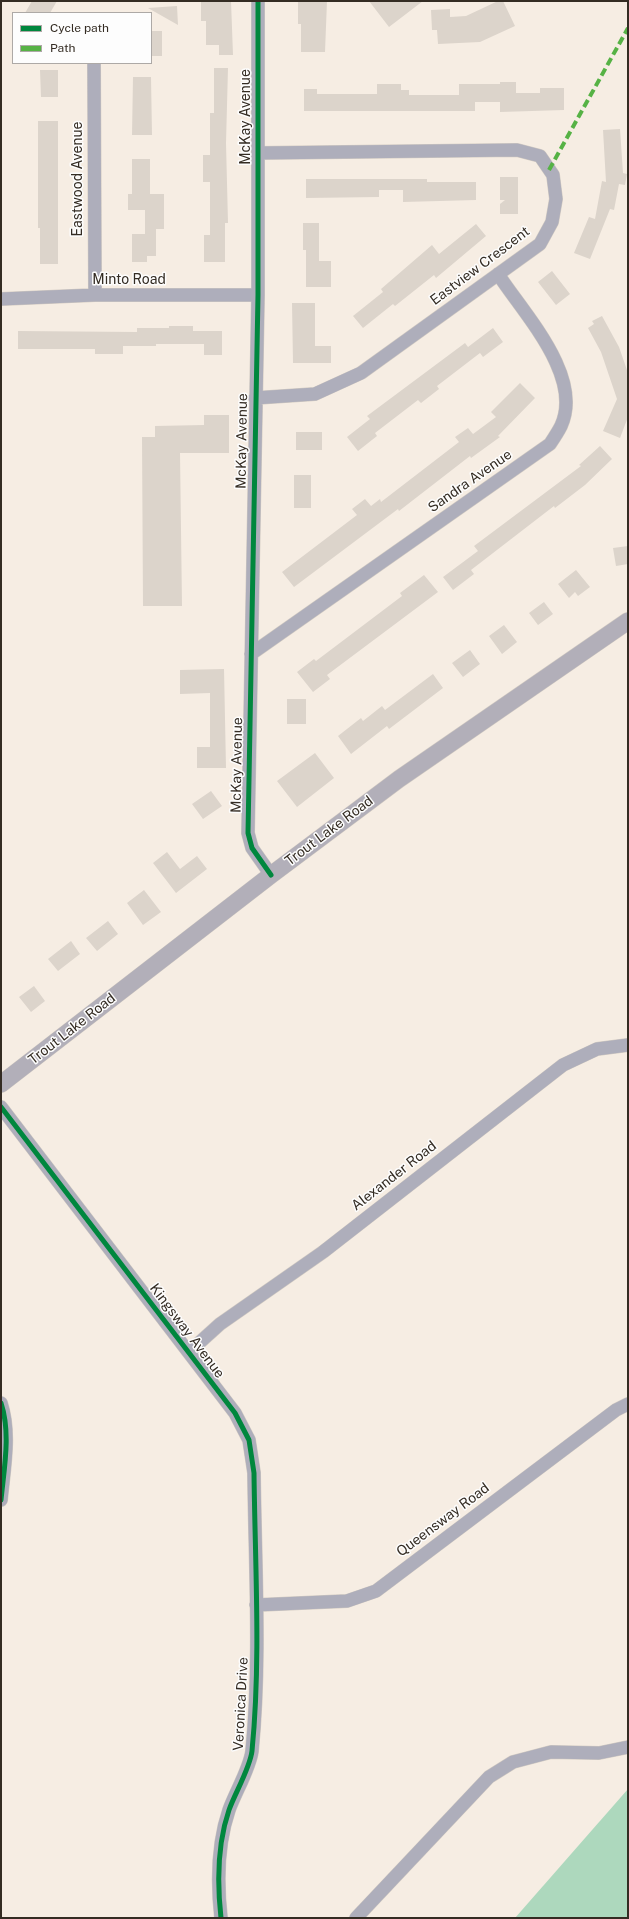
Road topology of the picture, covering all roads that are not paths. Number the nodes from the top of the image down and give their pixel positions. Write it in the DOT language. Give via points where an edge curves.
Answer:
graph roads {
  1 [pos="258,1"];
  2 [pos="94,64"];
  3 [pos="258,153"];
  4 [pos="498,274"];
  5 [pos="95,295"];
  6 [pos="258,295"];
  7 [pos="1,299"];
  8 [pos="255,398"];
  9 [pos="628,621"];
  10 [pos="251,654"];
  11 [pos="271,875"];
  12 [pos="628,1045"];
  13 [pos="1,1084"];
  14 [pos="1,1107"];
  15 [pos="189,1352"];
  16 [pos="1,1403"];
  17 [pos="628,1404"];
  18 [pos="1,1500"];
  19 [pos="256,1605"];
  20 [pos="628,1747"];
  21 [pos="221,1918"];
  22 [pos="356,1918"];
  1 -- 3 [label="street, McKay Avenue"];
  2 -- 5 [label="street, Eastwood Avenue"];
  3 -- 4 [label="street, Eastview Crescent" via="517,150 540,156 553,175 556,199 552,222 540,244"];
  3 -- 6 [label="street, McKay Avenue"];
  4 -- 8 [label="street, Eastview Crescent" via="361,373 315,394"];
  4 -- 10 [label="street, Sandra Avenue" via="552,353 563,380 566,403 562,425 550,444"];
  5 -- 6 [label="street, Minto Road"];
  5 -- 7 [label="street, Minto Road"];
  6 -- 8 [label="street, McKay Avenue"];
  8 -- 10 [label="street, McKay Avenue"];
  9 -- 11 [label="main road, Trout Lake Road" via="399,779"];
  10 -- 11 [label="street, McKay Avenue" via="248,833 252,848"];
  11 -- 13 [label="main road, Trout Lake Road"];
  12 -- 15 [label="street, Alexander Road" via="597,1049 563,1065 323,1252 220,1324"];
  14 -- 15 [label="street, Kingsway Avenue"];
  15 -- 19 [label="street, Kingsway Avenue" via="235,1413 249,1440 254,1473"];
  16 -- 18 [label="street" via="6,1442"];
  17 -- 19 [label="street, Queensway Road" via="616,1410 376,1591 346,1601"];
  19 -- 21 [label="street, Veronica Drive" via="256,1704 252,1754 229,1811 220,1844 218,1891"];
  20 -- 22 [label="street" via="599,1753 551,1752 513,1762 489,1777"];
}
